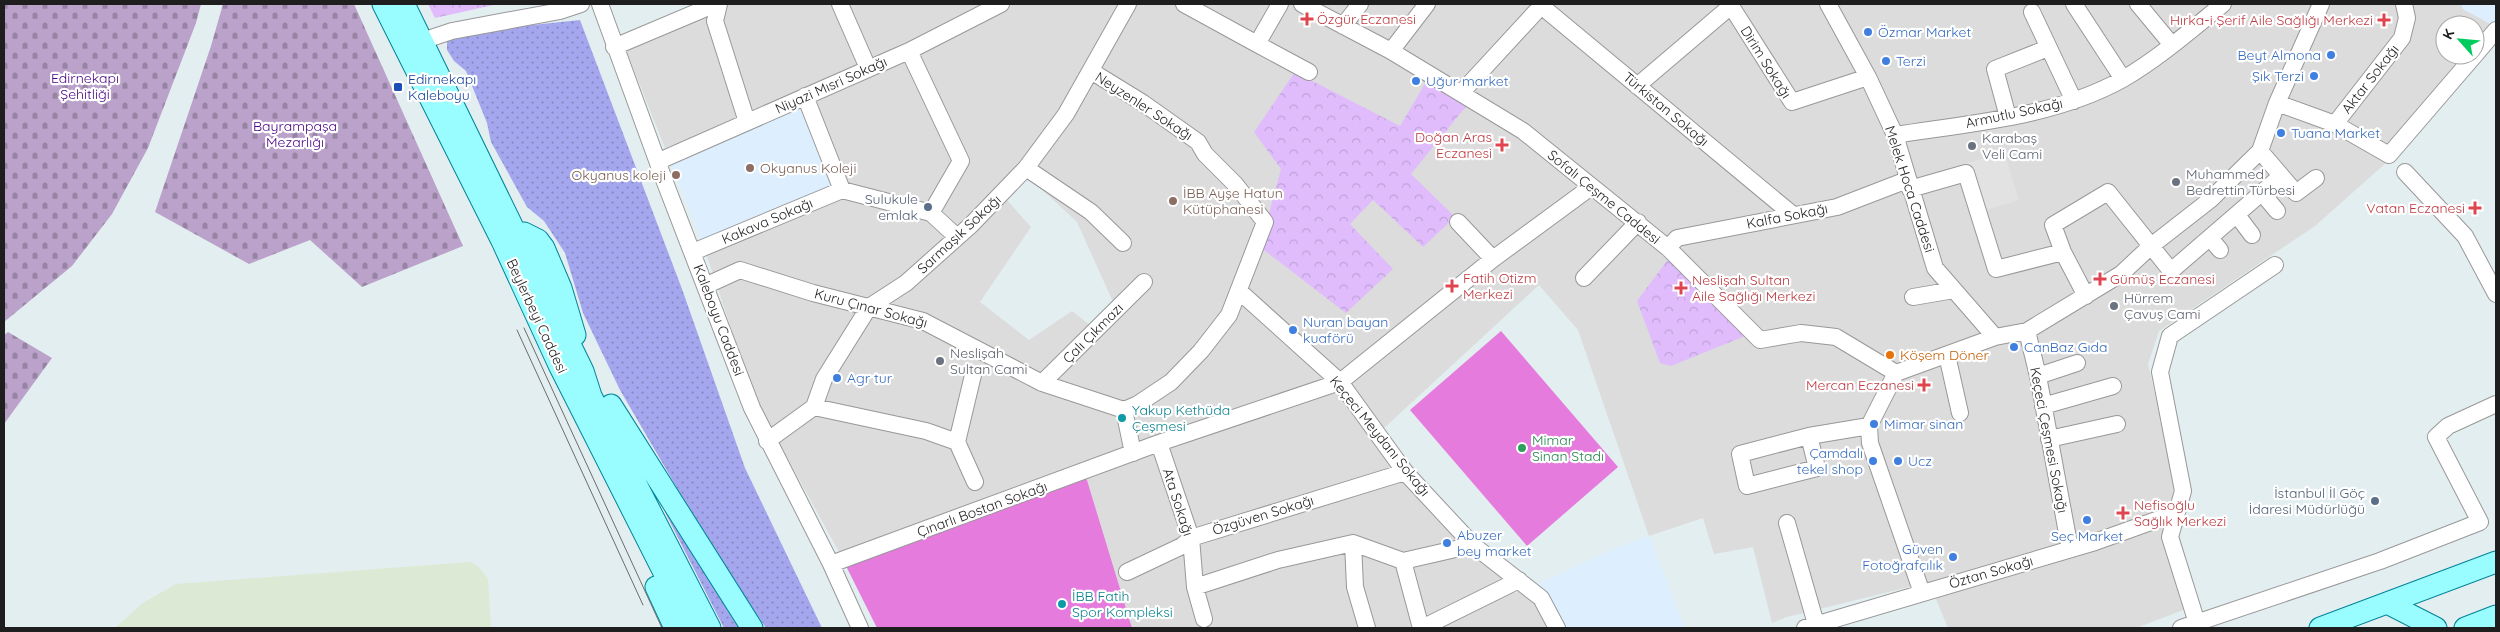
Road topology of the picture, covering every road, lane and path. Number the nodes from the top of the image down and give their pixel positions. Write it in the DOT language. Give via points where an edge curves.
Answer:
graph roads {
  1 [pos="581,4"];
  2 [pos="600,4"];
  3 [pos="717,4"];
  4 [pos="840,4"];
  5 [pos="1128,4"];
  6 [pos="1184,4"];
  7 [pos="1280,4"];
  8 [pos="1302,4"];
  9 [pos="1360,4"];
  10 [pos="1427,4"];
  11 [pos="1541,4"];
  12 [pos="1828,4"];
  13 [pos="2074,4"];
  14 [pos="2138,4"];
  15 [pos="2224,4"];
  16 [pos="2321,4"];
  17 [pos="2404,4"];
  18 [pos="995,5"];
  19 [pos="388,6"];
  20 [pos="2032,12"];
  21 [pos="1343,26"];
  22 [pos="2496,30"];
  23 [pos="422,41"];
  24 [pos="2485,43"];
  25 [pos="1256,44"];
  26 [pos="2172,45"];
  27 [pos="614,47"];
  28 [pos="2048,48"];
  29 [pos="909,51"];
  30 [pos="1391,51"];
  31 [pos="2466,65"];
  32 [pos="868,68"];
  33 [pos="1091,71"];
  34 [pos="1309,72"];
  35 [pos="1868,77"];
  36 [pos="2123,79"];
  37 [pos="1637,86"];
  38 [pos="1462,93"];
  39 [pos="805,96"];
  40 [pos="2074,101"];
  41 [pos="2277,103"];
  42 [pos="2008,117"];
  43 [pos="747,122"];
  44 [pos="2335,124"];
  45 [pos="1895,135"];
  46 [pos="2260,152"];
  47 [pos="659,161"];
  48 [pos="1026,168"];
  49 [pos="2405,172"];
  50 [pos="2281,176"];
  51 [pos="2316,178"];
  52 [pos="1909,184"];
  53 [pos="1591,187"];
  54 [pos="842,190"];
  55 [pos="2243,210"];
  56 [pos="2277,211"];
  57 [pos="931,213"];
  58 [pos="1793,215"];
  59 [pos="1458,222"];
  60 [pos="1638,222"];
  61 [pos="2252,234"];
  62 [pos="957,238"];
  63 [pos="509,243"];
  64 [pos="1122,243"];
  65 [pos="2151,246"];
  66 [pos="1668,248"];
  67 [pos="693,252"];
  68 [pos="2063,252"];
  69 [pos="1493,259"];
  70 [pos="2275,265"];
  71 [pos="1584,278"];
  72 [pos="1144,282"];
  73 [pos="706,285"];
  74 [pos="1239,290"];
  75 [pos="1954,290"];
  76 [pos="2496,294"];
  77 [pos="2086,296"];
  78 [pos="1913,297"];
  79 [pos="869,307"];
  80 [pos="2027,331"];
  81 [pos="1995,337"];
  82 [pos="1947,355"];
  83 [pos="2077,363"];
  84 [pos="583,371"];
  85 [pos="1896,373"];
  86 [pos="973,375"];
  87 [pos="2038,376"];
  88 [pos="1340,382"];
  89 [pos="1042,383"];
  90 [pos="2114,386"];
  91 [pos="2496,404"];
  92 [pos="814,406"];
  93 [pos="2043,406"];
  94 [pos="1124,410"];
  95 [pos="1960,413"];
  96 [pos="2117,424"];
  97 [pos="1869,426"];
  98 [pos="1809,436"];
  99 [pos="2049,439"];
  100 [pos="767,441"];
  101 [pos="956,442"];
  102 [pos="1159,443"];
  103 [pos="1133,453"];
  104 [pos="611,468"];
  105 [pos="1405,472"];
  106 [pos="975,482"];
  107 [pos="2176,513"];
  108 [pos="1787,524"];
  109 [pos="1191,538"];
  110 [pos="1354,543"];
  111 [pos="1473,545"];
  112 [pos="2070,549"];
  113 [pos="1403,561"];
  114 [pos="2496,562"];
  115 [pos="831,564"];
  116 [pos="1127,572"];
  117 [pos="1520,580"];
  118 [pos="1195,587"];
  119 [pos="1922,593"];
  120 [pos="2387,603"];
  121 [pos="2496,616"];
  122 [pos="1204,620"];
  123 [pos="1810,626"];
  124 [pos="2189,626"];
  125 [pos="674,628"];
  126 [pos="692,628"];
  127 [pos="710,628"];
  128 [pos="752,628"];
  129 [pos="860,628"];
  130 [pos="1367,628"];
  131 [pos="1422,628"];
  132 [pos="1557,628"];
  133 [pos="2320,628"];
  134 [pos="2436,628"];
  135 [pos="2465,628"];
  1 -- 23 [label="street" via="560,11 452,31"];
  2 -- 27 [label="street, Kaleboyu Caddesi"];
  3 -- 27 [label="street"];
  3 -- 43 [label="street" via="715,21"];
  4 -- 32 [label="street"];
  5 -- 33 [label="street, Sarmaşık Sokağı"];
  6 -- 25 [label="street"];
  7 -- 25 [label="street"];
  8 -- 21 [label="street, Sofalı Çeşme Caddesi"];
  9 -- 21 [label="street"];
  10 -- 30 [label="street"];
  11 -- 37 [label="street, Türkistan Sokağı"];
  11 -- 38 [label="street"];
  12 -- 35 [label="street, Melek Hoca Caddesi"];
  13 -- 36 [label="street"];
  14 -- 26 [label="street"];
  15 -- 26 [label="street, Armutlu Sokağı"];
  16 -- 41 [label="street"];
  17 -- 44 [label="street, Aktar Sokağı" via="2406,18 2402,38"];
  18 -- 29 [label="street, Niyazi Mısri Sokağı"];
  19 -- 23 [label="main road, Beylerbeyi Caddesi"];
  19 -- 63 [label="main road, Beylerbeyi Caddesi"];
  20 -- 28 [label="street"];
  21 -- 30 [label="street, Sofalı Çeşme Caddesi"];
  22 -- 24 [label="street"];
  23 -- 63 [label="main road, Beylerbeyi Caddesi"];
  25 -- 34 [label="street"];
  26 -- 36 [label="street, Armutlu Sokağı"];
  27 -- 47 [label="street, Kaleboyu Caddesi"];
  28 -- 40 [label="street"];
  28 -- 42 [label="street" via="1996,69"];
  29 -- 32 [label="street, Niyazi Mısri Sokağı"];
  29 -- 57 [label="street" via="961,161"];
  30 -- 38 [label="street, Sofalı Çeşme Caddesi"];
  31 -- 44 [label="street" via="2389,155"];
  32 -- 39 [label="street, Niyazi Mısri Sokağı"];
  33 -- 48 [label="street, Sarmaşık Sokağı" via="1066,114"];
  33 -- 74 [label="street, Neyzenler Sokağı" via="1198,142 1204,154 1235,184 1265,222"];
  35 -- 37 [label="street, Dirim Sokağı" via="1792,102 1731,6"];
  35 -- 45 [label="street, Melek Hoca Caddesi"];
  36 -- 40 [label="street, Armutlu Sokağı"];
  37 -- 58 [label="street, Türkistan Sokağı"];
  38 -- 53 [label="street, Sofalı Çeşme Caddesi" via="1523,131"];
  39 -- 43 [label="street, Niyazi Mısri Sokağı"];
  39 -- 54 [label="street"];
  40 -- 42 [label="street, Armutlu Sokağı"];
  41 -- 44 [label="street"];
  41 -- 46 [label="street"];
  42 -- 45 [label="street, Armutlu Sokağı"];
  43 -- 47 [label="street, Niyazi Mısri Sokağı"];
  45 -- 52 [label="street, Melek Hoca Caddesi"];
  46 -- 50 [label="street"];
  46 -- 65 [label="street" via="2210,200"];
  47 -- 67 [label="street, Kaleboyu Caddesi"];
  48 -- 62 [label="street, Sarmaşık Sokağı"];
  48 -- 64 [label="street" via="1091,212"];
  49 -- 76 [label="street" via="2466,236"];
  50 -- 51 [label="street" via="2296,193"];
  50 -- 55 [label="street"];
  50 -- 56 [label="street" via="2262,193"];
  52 -- 58 [label="street, Kalfa Sokağı" via="1837,206"];
  52 -- 68 [label="street, Kalfa Sokağı" via="1966,173 1996,269"];
  52 -- 75 [label="street, Melek Hoca Caddesi" via="1936,268"];
  53 -- 60 [label="street, Sofalı Çeşme Caddesi"];
  53 -- 69 [label="street"];
  54 -- 57 [label="street"];
  54 -- 67 [label="street, Kakava Sokağı"];
  55 -- 61 [label="street"];
  55 -- 65 [label="street" via="2215,244 2171,271"];
  57 -- 62 [label="street"];
  58 -- 66 [label="street, Kalfa Sokağı" via="1677,238"];
  59 -- 69 [label="street"];
  60 -- 66 [label="street, Sofalı Çeşme Caddesi"];
  60 -- 71 [label="street"];
  62 -- 79 [label="street, Sarmaşık Sokağı" via="906,283"];
  63 -- 84 [label="main road, Beylerbeyi Caddesi" via="524,233 544,248 573,324 576,340 573,352"];
  63 -- 104 [label="main road, Beylerbeyi Caddesi" via="559,365"];
  65 -- 68 [label="street" via="2108,192 2053,225"];
  65 -- 77 [label="street" via="2121,274"];
  66 -- 85 [label="street, Sofalı Çeşme Caddesi" via="1760,340 1801,333 1836,337"];
  67 -- 73 [label="street, Kaleboyu Caddesi"];
  68 -- 77 [label="street"];
  69 -- 88 [label="street"];
  70 -- 107 [label="street" via="2170,336 2160,372 2183,491"];
  72 -- 89 [label="street, Çalı Çıkmazı"];
  73 -- 79 [label="street, Kuru Çınar Sokağı" via="740,270"];
  73 -- 100 [label="street, Kaleboyu Caddesi"];
  74 -- 88 [label="street, Keçeci Meydanı Sokağı"];
  74 -- 94 [label="street" via="1229,315 1202,351 1170,382"];
  75 -- 78 [label="street"];
  75 -- 81 [label="street, Melek Hoca Caddesi"];
  77 -- 80 [label="street"];
  79 -- 89 [label="street, Kuru Çınar Sokağı" via="923,321"];
  79 -- 92 [label="street, Sarmaşık Sokağı" via="824,379"];
  80 -- 81 [label="street"];
  80 -- 87 [label="street, Keçeci Çeşmesi Sokağı"];
  81 -- 82 [label="street"];
  82 -- 85 [label="street"];
  82 -- 95 [label="street"];
  83 -- 87 [label="street"];
  84 -- 127 [label="main road, Beylerbeyi Caddesi" via="591,396"];
  84 -- 128 [label="main road" via="610,403"];
  85 -- 97 [label="street"];
  86 -- 101 [label="street"];
  87 -- 93 [label="street, Keçeci Çeşmesi Sokağı"];
  88 -- 102 [label="street, Çınarlı Bostan Sokağı"];
  88 -- 105 [label="street, Keçeci Meydanı Sokağı"];
  89 -- 94 [label="street, Kuru Çınar Sokağı"];
  90 -- 93 [label="street"];
  91 -- 124 [label="street" via="2448,426 2436,437 2480,522"];
  92 -- 100 [label="street"];
  92 -- 101 [label="street" via="926,431"];
  93 -- 99 [label="street, Keçeci Çeşmesi Sokağı"];
  94 -- 103 [label="street"];
  96 -- 99 [label="street"];
  97 -- 98 [label="street"];
  97 -- 119 [label="street" via="1870,443"];
  98 -- 98 [label="street" via="1817,468 1747,486 1740,454"];
  99 -- 112 [label="street, Keçeci Çeşmesi Sokağı"];
  100 -- 115 [label="street, Kaleboyu Caddesi"];
  101 -- 106 [label="street"];
  102 -- 103 [label="street, Çınarlı Bostan Sokağı"];
  102 -- 109 [label="street, Ata Sokağı"];
  103 -- 115 [label="street, Çınarlı Bostan Sokağı"];
  104 -- 125 [label="main road" via="618,499"];
  104 -- 126 [label="main road, Beylerbeyi Caddesi"];
  105 -- 109 [label="street, Özgüven Sokağı"];
  105 -- 111 [label="street, Keçeci Meydanı Sokağı"];
  107 -- 112 [label="street, Öztan Sokağı"];
  107 -- 124 [label="street" via="2170,537"];
  108 -- 123 [label="street"];
  109 -- 116 [label="street, Özgüven Sokağı" via="1182,546"];
  109 -- 118 [label="street, Ata Sokağı"];
  110 -- 113 [label="street"];
  110 -- 118 [label="street" via="1278,560"];
  110 -- 130 [label="street" via="1355,587"];
  111 -- 113 [label="street"];
  111 -- 117 [label="street, Keçeci Meydanı Sokağı"];
  112 -- 119 [label="street, Öztan Sokağı"];
  113 -- 131 [label="street"];
  114 -- 120 [label="main road"];
  115 -- 129 [label="street, Kaleboyu Caddesi"];
  117 -- 131 [label="street"];
  117 -- 132 [label="street, Keçeci Meydanı Sokağı" via="1541,598"];
  118 -- 122 [label="street, Ata Sokağı"];
  119 -- 123 [label="street, Öztan Sokağı"];
  120 -- 133 [label="main road"];
  120 -- 134 [label="main road"];
  121 -- 135 [label="main road"];
}
